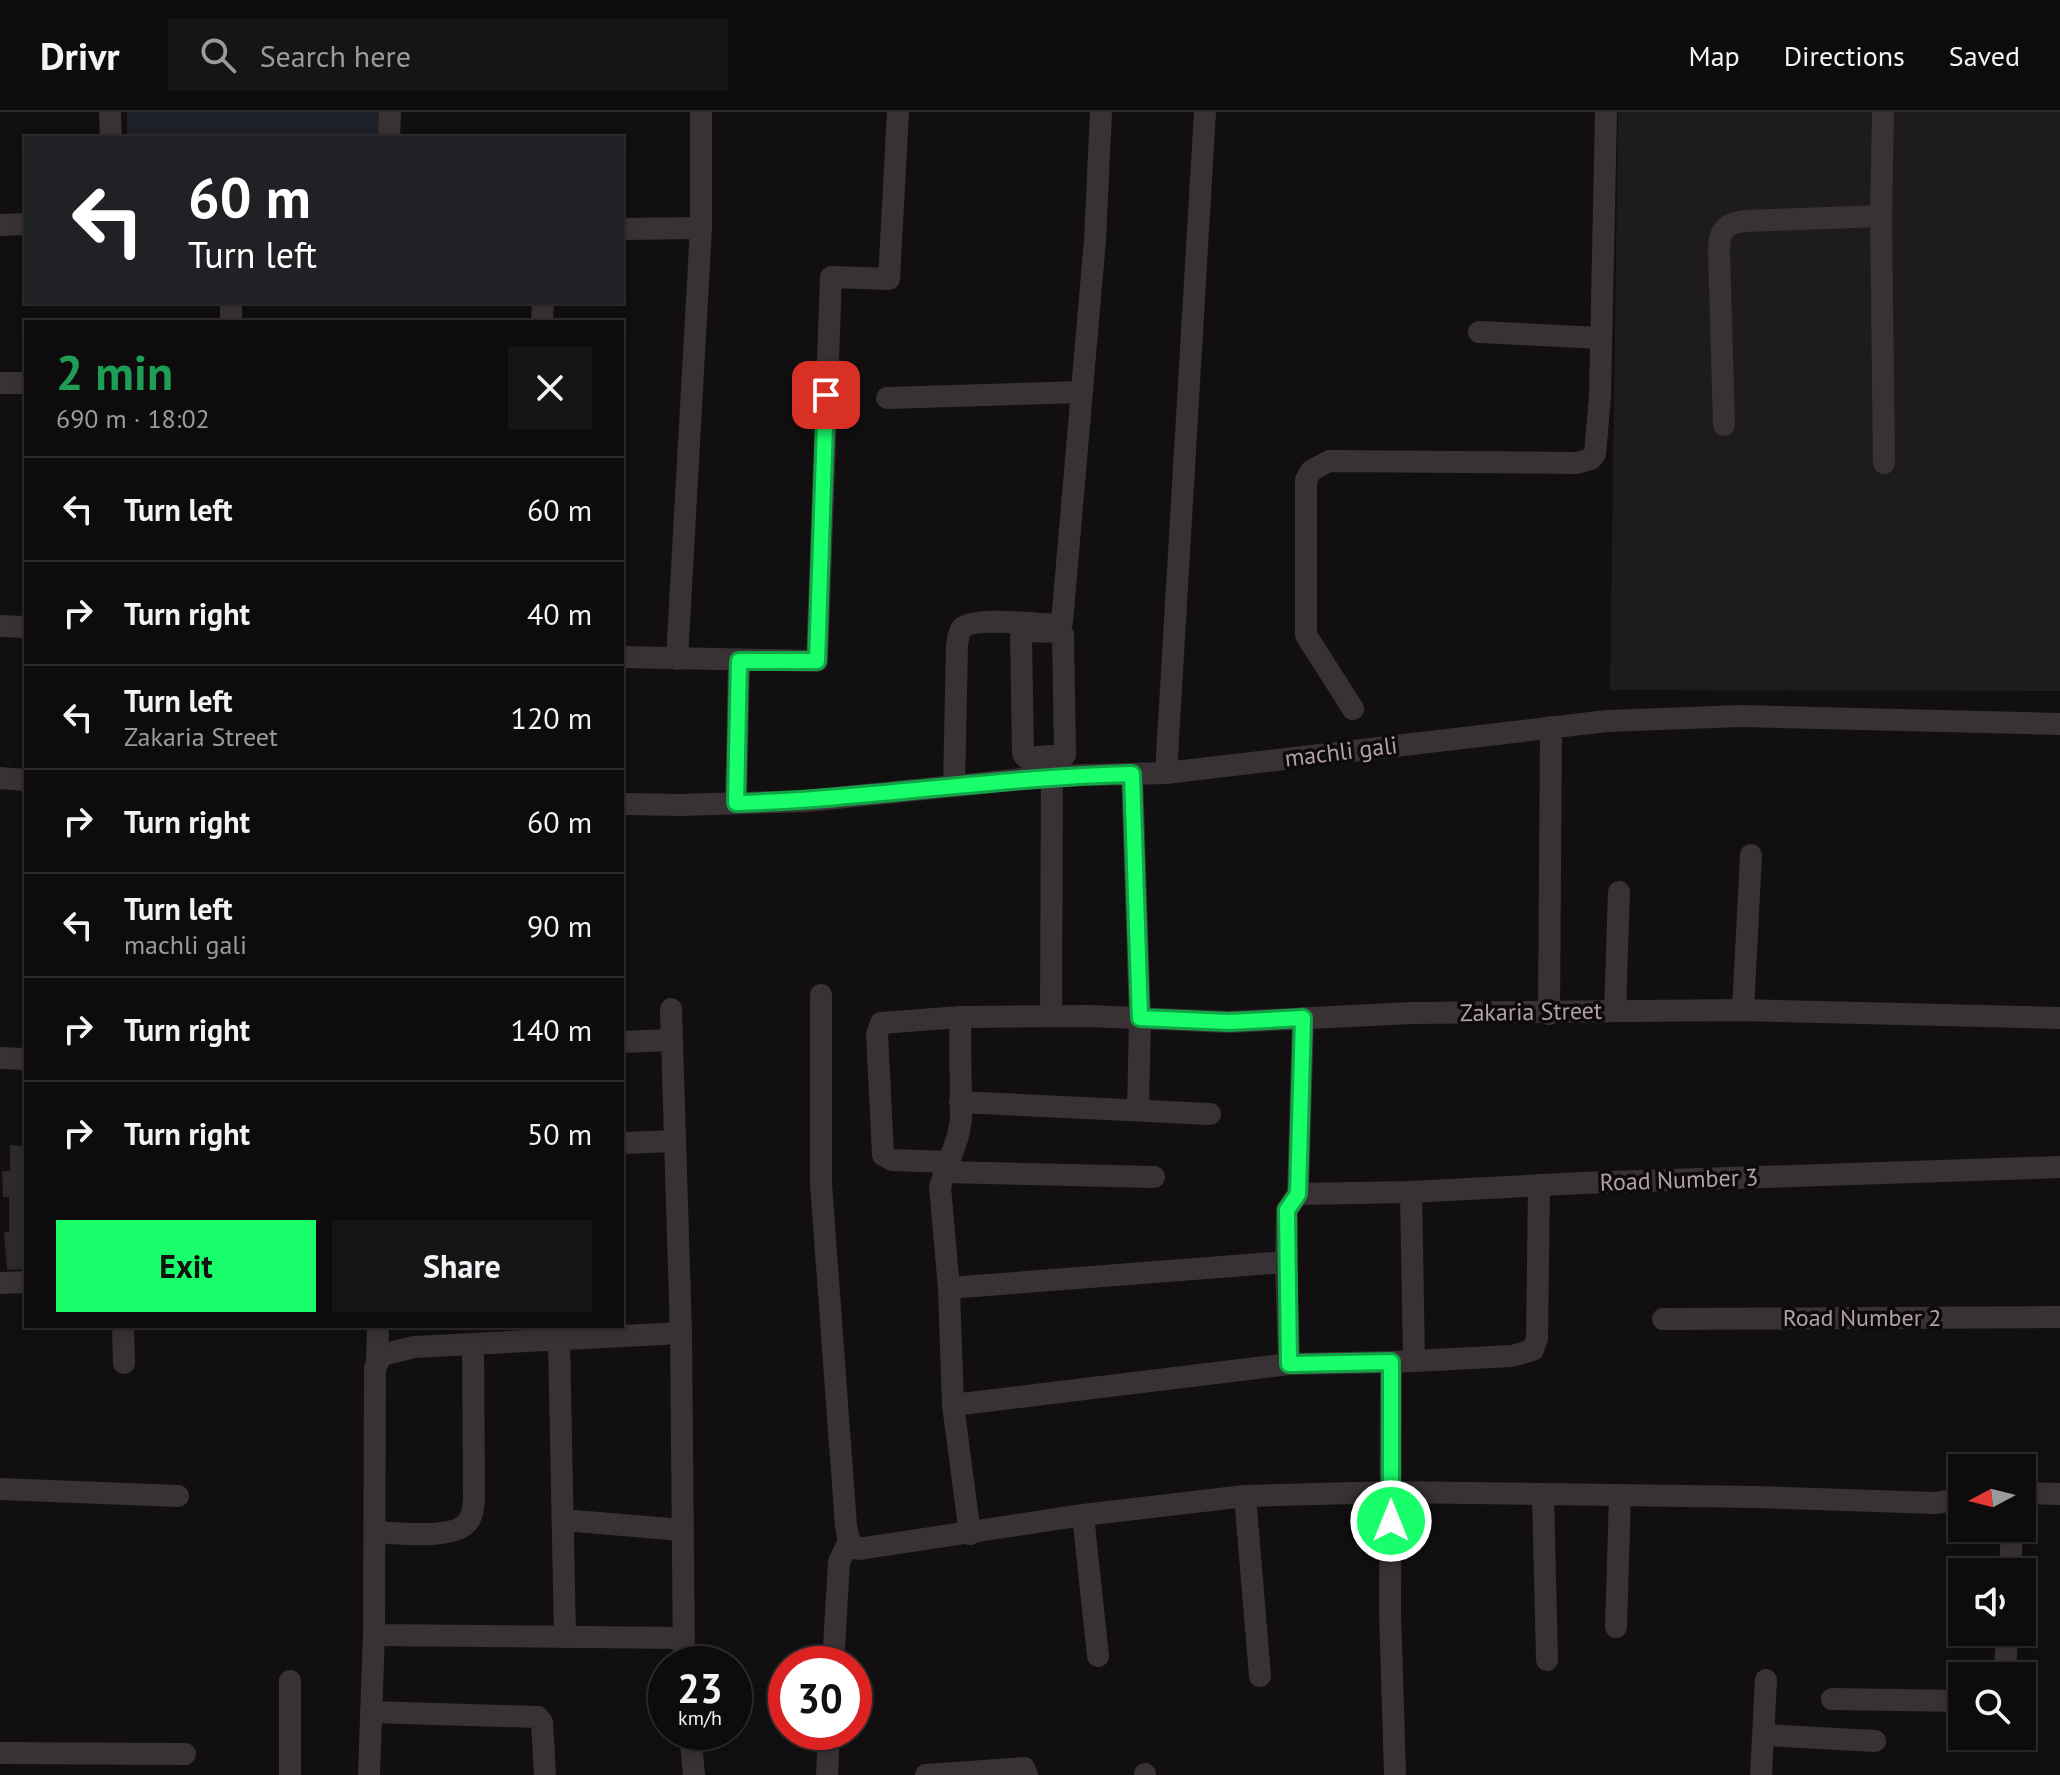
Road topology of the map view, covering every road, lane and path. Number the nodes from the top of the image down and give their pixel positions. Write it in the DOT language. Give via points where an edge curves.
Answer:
graph roads {
  1 [pos="110,112"];
  2 [pos="390,112"];
  3 [pos="701,112"];
  4 [pos="898,112"];
  5 [pos="1101,112"];
  6 [pos="1205,112"];
  7 [pos="1606,112"];
  8 [pos="1883,112"];
  9 [pos="111,136"];
  10 [pos="389,136"];
  11 [pos="1881,216"];
  12 [pos="24,224"];
  13 [pos="0,225"];
  14 [pos="701,228"];
  15 [pos="624,229"];
  16 [pos="1479,332"];
  17 [pos="1601,338"];
  18 [pos="0,383"];
  19 [pos="24,383"];
  20 [pos="1081,392"];
  21 [pos="887,398"];
  22 [pos="1724,425"];
  23 [pos="1884,463"];
  24 [pos="0,626"];
  25 [pos="24,627"];
  26 [pos="1052,628"];
  27 [pos="624,657"];
  28 [pos="677,659"];
  29 [pos="739,661"];
  30 [pos="1353,709"];
  31 [pos="2060,724"];
  32 [pos="1551,727"];
  33 [pos="1052,766"];
  34 [pos="1166,773"];
  35 [pos="1132,774"];
  36 [pos="0,778"];
  37 [pos="24,780"];
  38 [pos="954,786"];
  39 [pos="736,803"];
  40 [pos="624,804"];
  41 [pos="1751,855"];
  42 [pos="1619,892"];
  43 [pos="821,995"];
  44 [pos="671,1009"];
  45 [pos="1743,1010"];
  46 [pos="1615,1011"];
  47 [pos="1549,1014"];
  48 [pos="1051,1016"];
  49 [pos="960,1017"];
  50 [pos="1140,1018"];
  51 [pos="1303,1018"];
  52 [pos="2060,1018"];
  53 [pos="672,1040"];
  54 [pos="624,1042"];
  55 [pos="0,1058"];
  56 [pos="24,1059"];
  57 [pos="960,1102"];
  58 [pos="1138,1110"];
  59 [pos="1210,1114"];
  60 [pos="675,1141"];
  61 [pos="624,1143"];
  62 [pos="946,1167"];
  63 [pos="2060,1167"];
  64 [pos="1154,1177"];
  65 [pos="1539,1185"];
  66 [pos="1411,1192"];
  67 [pos="1298,1194"];
  68 [pos="1286,1262"];
  69 [pos="24,1282"];
  70 [pos="0,1283"];
  71 [pos="949,1288"];
  72 [pos="2060,1317"];
  73 [pos="1663,1319"];
  74 [pos="123,1328"];
  75 [pos="378,1328"];
  76 [pos="681,1333"];
  77 [pos="559,1340"];
  78 [pos="473,1344"];
  79 [pos="377,1360"];
  80 [pos="1414,1361"];
  81 [pos="1391,1362"];
  82 [pos="124,1363"];
  83 [pos="1289,1364"];
  84 [pos="953,1405"];
  85 [pos="0,1489"];
  86 [pos="1391,1492"];
  87 [pos="2036,1493"];
  88 [pos="1543,1494"];
  89 [pos="2060,1494"];
  90 [pos="178,1496"];
  91 [pos="1245,1496"];
  92 [pos="1620,1496"];
  93 [pos="1948,1501"];
  94 [pos="1083,1515"];
  95 [pos="563,1520"];
  96 [pos="682,1530"];
  97 [pos="375,1532"];
  98 [pos="970,1534"];
  99 [pos="849,1541"];
  100 [pos="1616,1627"];
  101 [pos="374,1635"];
  102 [pos="565,1637"];
  103 [pos="682,1638"];
  104 [pos="683,1646"];
  105 [pos="834,1646"];
  106 [pos="1098,1656"];
  107 [pos="1547,1660"];
  108 [pos="1260,1676"];
  109 [pos="1766,1680"];
  110 [pos="290,1681"];
  111 [pos="1832,1699"];
  112 [pos="1948,1701"];
  113 [pos="371,1712"];
  114 [pos="1765,1735"];
  115 [pos="1875,1741"];
  116 [pos="692,1750"];
  117 [pos="828,1750"];
  118 [pos="0,1753"];
  119 [pos="185,1754"];
  120 [pos="290,1775"];
  121 [pos="369,1775"];
  122 [pos="545,1775"];
  123 [pos="694,1775"];
  124 [pos="827,1775"];
  125 [pos="926,1775"];
  126 [pos="1027,1775"];
  127 [pos="1395,1775"];
  128 [pos="1761,1775"];
  1 -- 9 [label="street"];
  2 -- 10 [label="street"];
  3 -- 14 [label="street"];
  4 -- 29 [label="street" via="889,279 831,277 817,661"];
  5 -- 20 [label="street"];
  6 -- 34 [label="street"];
  7 -- 17 [label="street"];
  8 -- 11 [label="street"];
  11 -- 22 [label="street" via="1746,221 1723,228 1719,251"];
  11 -- 23 [label="street"];
  12 -- 13 [label="street"];
  14 -- 15 [label="street"];
  14 -- 28 [label="street"];
  16 -- 17 [label="street"];
  17 -- 30 [label="street" via="1591,459 1329,461 1311,471 1304,490 1306,635"];
  18 -- 19 [label="street"];
  20 -- 21 [label="street"];
  20 -- 26 [label="street" via="1062,622"];
  24 -- 25 [label="street"];
  26 -- 33 [label="street" via="1063,634 1066,754"];
  26 -- 33 [label="street" via="1021,634 1023,754"];
  26 -- 38 [label="street" via="983,622 960,630"];
  27 -- 28 [label="street"];
  28 -- 29 [label="street"];
  29 -- 39 [label="street"];
  31 -- 32 [label="street, machli gali" via="1741,716"];
  32 -- 34 [label="street, machli gali"];
  32 -- 47 [label="street"];
  33 -- 35 [label="street, machli gali"];
  33 -- 38 [label="street, machli gali"];
  33 -- 48 [label="street"];
  34 -- 35 [label="street, machli gali"];
  35 -- 50 [label="street"];
  36 -- 37 [label="street"];
  38 -- 39 [label="street, machli gali"];
  39 -- 40 [label="street, machli gali"];
  41 -- 45 [label="street"];
  42 -- 46 [label="street"];
  43 -- 99 [label="street" via="821,1184"];
  44 -- 53 [label="street"];
  45 -- 46 [label="street, Zakaria Street"];
  45 -- 52 [label="street, Zakaria Street"];
  46 -- 47 [label="street, Zakaria Street"];
  47 -- 51 [label="street, Zakaria Street"];
  48 -- 49 [label="street, Zakaria Street"];
  48 -- 50 [label="street, Zakaria Street"];
  49 -- 57 [label="street"];
  49 -- 62 [label="street, Zakaria Street" via="887,1021 877,1034 883,1155"];
  50 -- 51 [label="street, Zakaria Street"];
  50 -- 58 [label="street"];
  51 -- 67 [label="street"];
  53 -- 54 [label="street"];
  53 -- 60 [label="street"];
  55 -- 56 [label="street"];
  57 -- 58 [label="street"];
  57 -- 62 [label="street" via="958,1136"];
  58 -- 59 [label="street"];
  60 -- 61 [label="street"];
  60 -- 76 [label="street"];
  62 -- 64 [label="street"];
  62 -- 71 [label="street" via="939,1196"];
  63 -- 65 [label="street, Road Number 3"];
  65 -- 66 [label="street, Road Number 3"];
  65 -- 80 [label="street" via="1533,1350 1512,1356"];
  66 -- 67 [label="street, Road Number 3"];
  66 -- 80 [label="street"];
  67 -- 68 [label="street" via="1287,1210"];
  68 -- 71 [label="street"];
  68 -- 83 [label="street"];
  69 -- 70 [label="street"];
  71 -- 84 [label="street"];
  72 -- 73 [label="street, Road Number 2"];
  74 -- 82 [label="street"];
  75 -- 79 [label="street"];
  76 -- 77 [label="street"];
  76 -- 96 [label="street"];
  77 -- 78 [label="street"];
  77 -- 95 [label="street"];
  78 -- 79 [label="street" via="399,1350"];
  78 -- 97 [label="street" via="474,1499 469,1520 448,1533"];
  79 -- 97 [label="street"];
  80 -- 81 [label="street"];
  81 -- 83 [label="street"];
  81 -- 86 [label="street"];
  83 -- 84 [label="street"];
  84 -- 98 [label="street"];
  85 -- 90 [label="street"];
  86 -- 88 [label="street"];
  86 -- 91 [label="street"];
  86 -- 127 [label="street"];
  87 -- 89 [label="street"];
  88 -- 92 [label="street"];
  88 -- 107 [label="street"];
  91 -- 94 [label="street"];
  91 -- 108 [label="street"];
  92 -- 93 [label="street"];
  92 -- 100 [label="street"];
  94 -- 98 [label="street"];
  94 -- 106 [label="street"];
  95 -- 96 [label="street"];
  95 -- 102 [label="street"];
  96 -- 103 [label="street"];
  97 -- 101 [label="street"];
  98 -- 99 [label="street" via="865,1550"];
  99 -- 105 [label="street" via="839,1562"];
  101 -- 102 [label="street"];
  101 -- 113 [label="street"];
  102 -- 103 [label="street"];
  103 -- 104 [label="street"];
  109 -- 114 [label="street"];
  110 -- 120 [label="street"];
  111 -- 112 [label="street"];
  113 -- 121 [label="street"];
  113 -- 122 [label="street" via="540,1718"];
  114 -- 115 [label="street"];
  114 -- 128 [label="street"];
  116 -- 123 [label="street"];
  117 -- 124 [label="street"];
  118 -- 119 [label="street"];
  125 -- 126 [label="street" via="1024,1768"];
}
